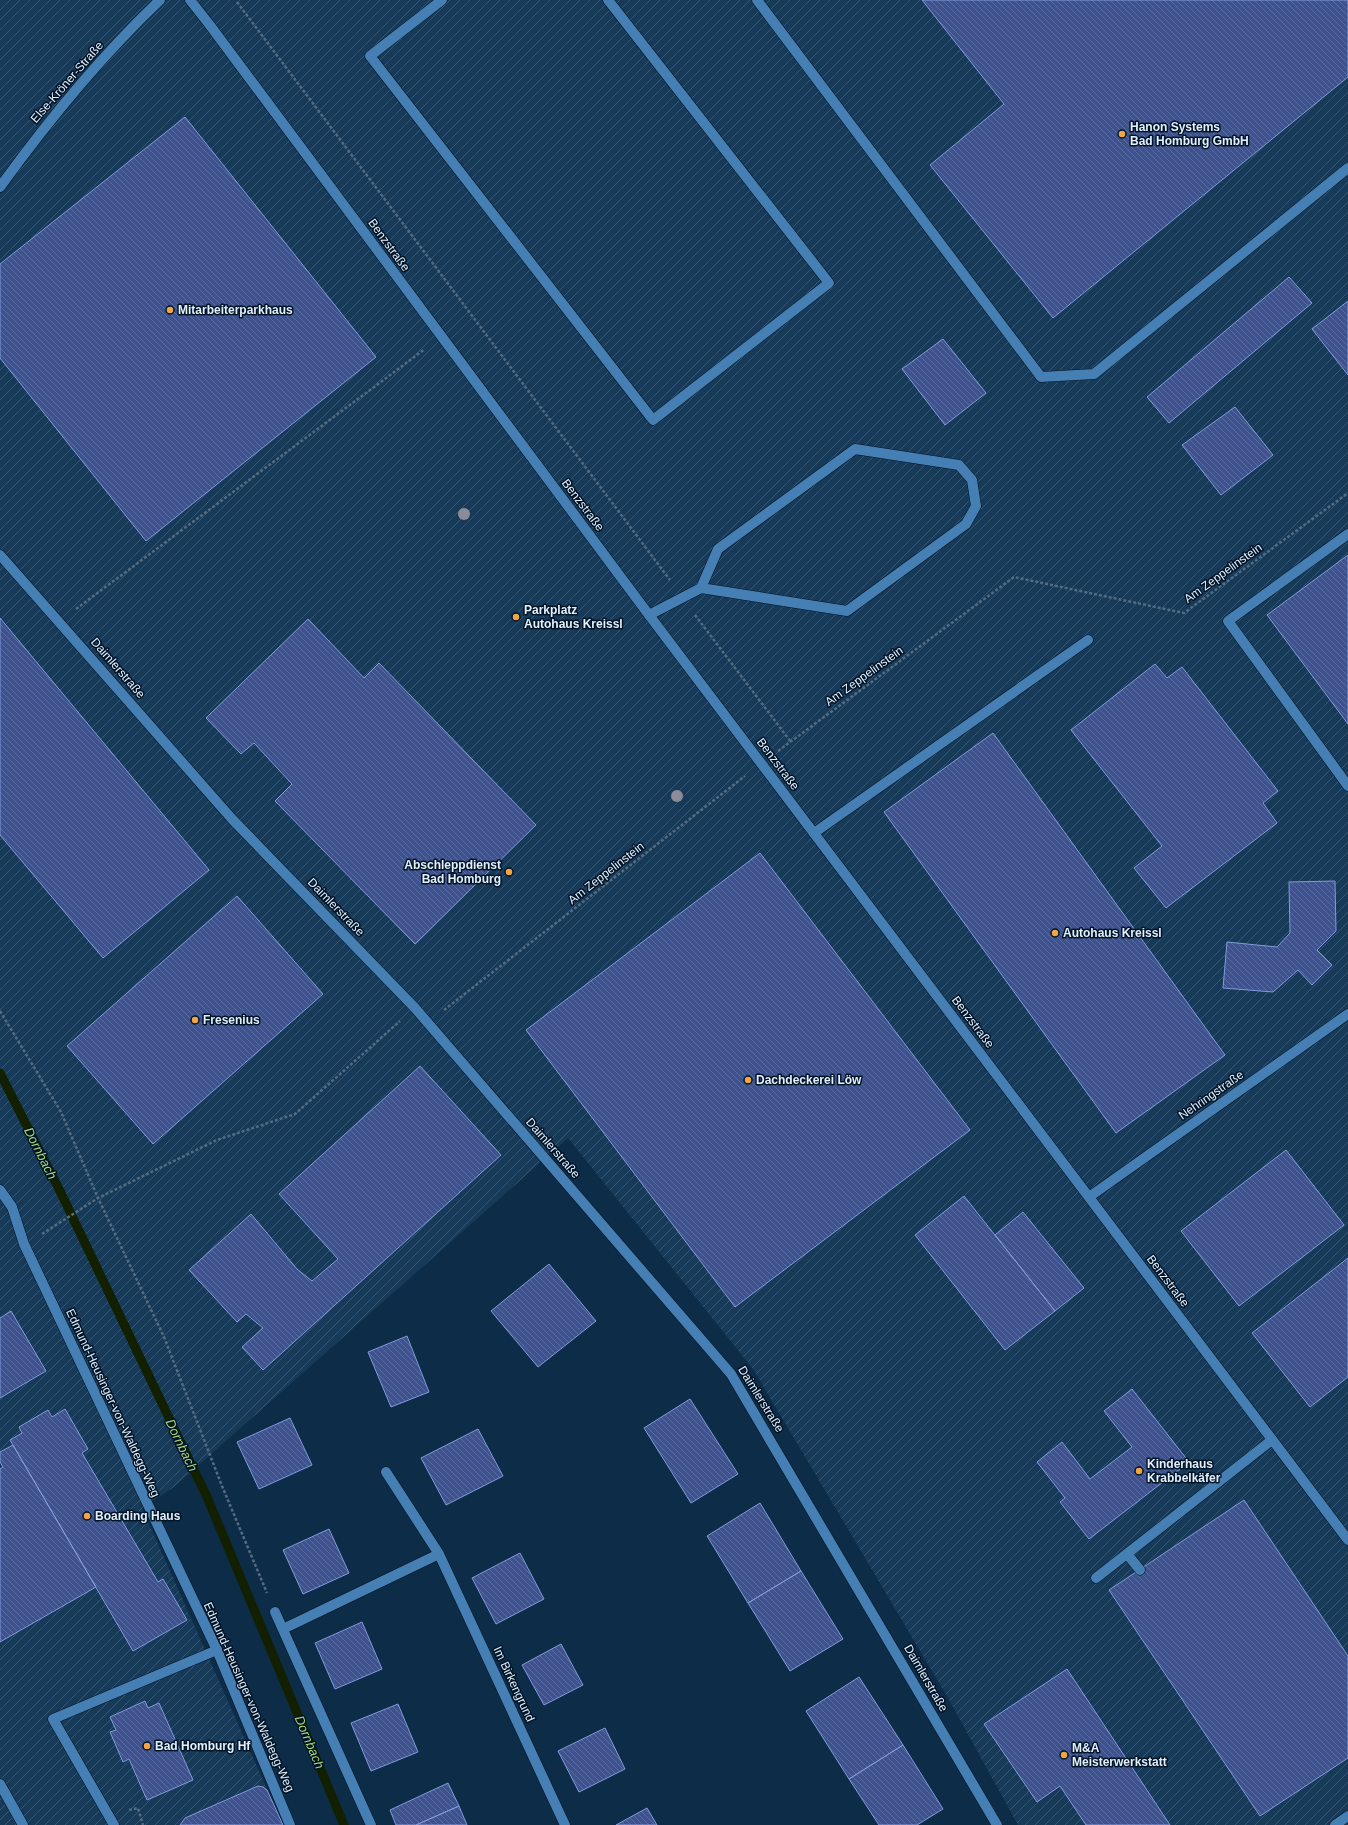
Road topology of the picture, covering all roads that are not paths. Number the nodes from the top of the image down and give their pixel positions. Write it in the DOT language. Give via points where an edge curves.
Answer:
graph roads {
  1 [pos="160,0"];
  2 [pos="190,0"];
  3 [pos="442,0"];
  4 [pos="608,0"];
  5 [pos="757,0"];
  6 [pos="1348,168"];
  7 [pos="0,187"];
  8 [pos="1348,534"];
  9 [pos="0,555"];
  10 [pos="701,588"];
  11 [pos="649,615"];
  12 [pos="1088,640"];
  13 [pos="1348,786"];
  14 [pos="814,833"];
  15 [pos="1348,1014"];
  16 [pos="0,1190"];
  17 [pos="1089,1197"];
  18 [pos="1272,1440"];
  19 [pos="386,1472"];
  20 [pos="1348,1540"];
  21 [pos="439,1554"];
  22 [pos="1127,1554"];
  23 [pos="1140,1570"];
  24 [pos="1096,1578"];
  25 [pos="275,1612"];
  26 [pos="283,1629"];
  27 [pos="217,1650"];
  28 [pos="0,1784"];
  29 [pos="1348,1816"];
  30 [pos="23,1825"];
  31 [pos="114,1825"];
  32 [pos="290,1825"];
  33 [pos="372,1825"];
  34 [pos="565,1825"];
  35 [pos="997,1825"];
  36 [pos="1335,1825"];
  1 -- 7 [label="street, Else-Kröner-Straße" via="137,22 40,133"];
  2 -- 11 [label="street, Benzstraße"];
  3 -- 4 [label="street" via="370,56 653,420 829,283"];
  5 -- 6 [label="street" via="1041,377 1094,374"];
  8 -- 13 [label="street" via="1228,621"];
  9 -- 35 [label="street, Daimlerstraße" via="232,819 428,1022 731,1374"];
  10 -- 10 [label="street" via="718,550 855,449 959,466 972,480 976,506 966,524 847,611"];
  10 -- 11 [label="street"];
  11 -- 14 [label="street, Benzstraße"];
  12 -- 14 [label="street"];
  14 -- 17 [label="street, Benzstraße"];
  15 -- 17 [label="street, Nehringstraße"];
  16 -- 27 [label="street, Edmund-Heusinger-von-Waldegg-Weg" via="12,1207 24,1244"];
  17 -- 18 [label="street, Benzstraße"];
  18 -- 20 [label="street, Benzstraße"];
  18 -- 22 [label="street"];
  19 -- 21 [label="street, Im Birkengrund"];
  21 -- 26 [label="street"];
  21 -- 34 [label="street, Im Birkengrund"];
  22 -- 23 [label="street"];
  22 -- 24 [label="street"];
  25 -- 26 [label="street"];
  26 -- 33 [label="street"];
  27 -- 31 [label="street" via="53,1719"];
  27 -- 32 [label="street, Edmund-Heusinger-von-Waldegg-Weg"];
  28 -- 30 [label="street"];
  29 -- 36 [label="street"];
}
